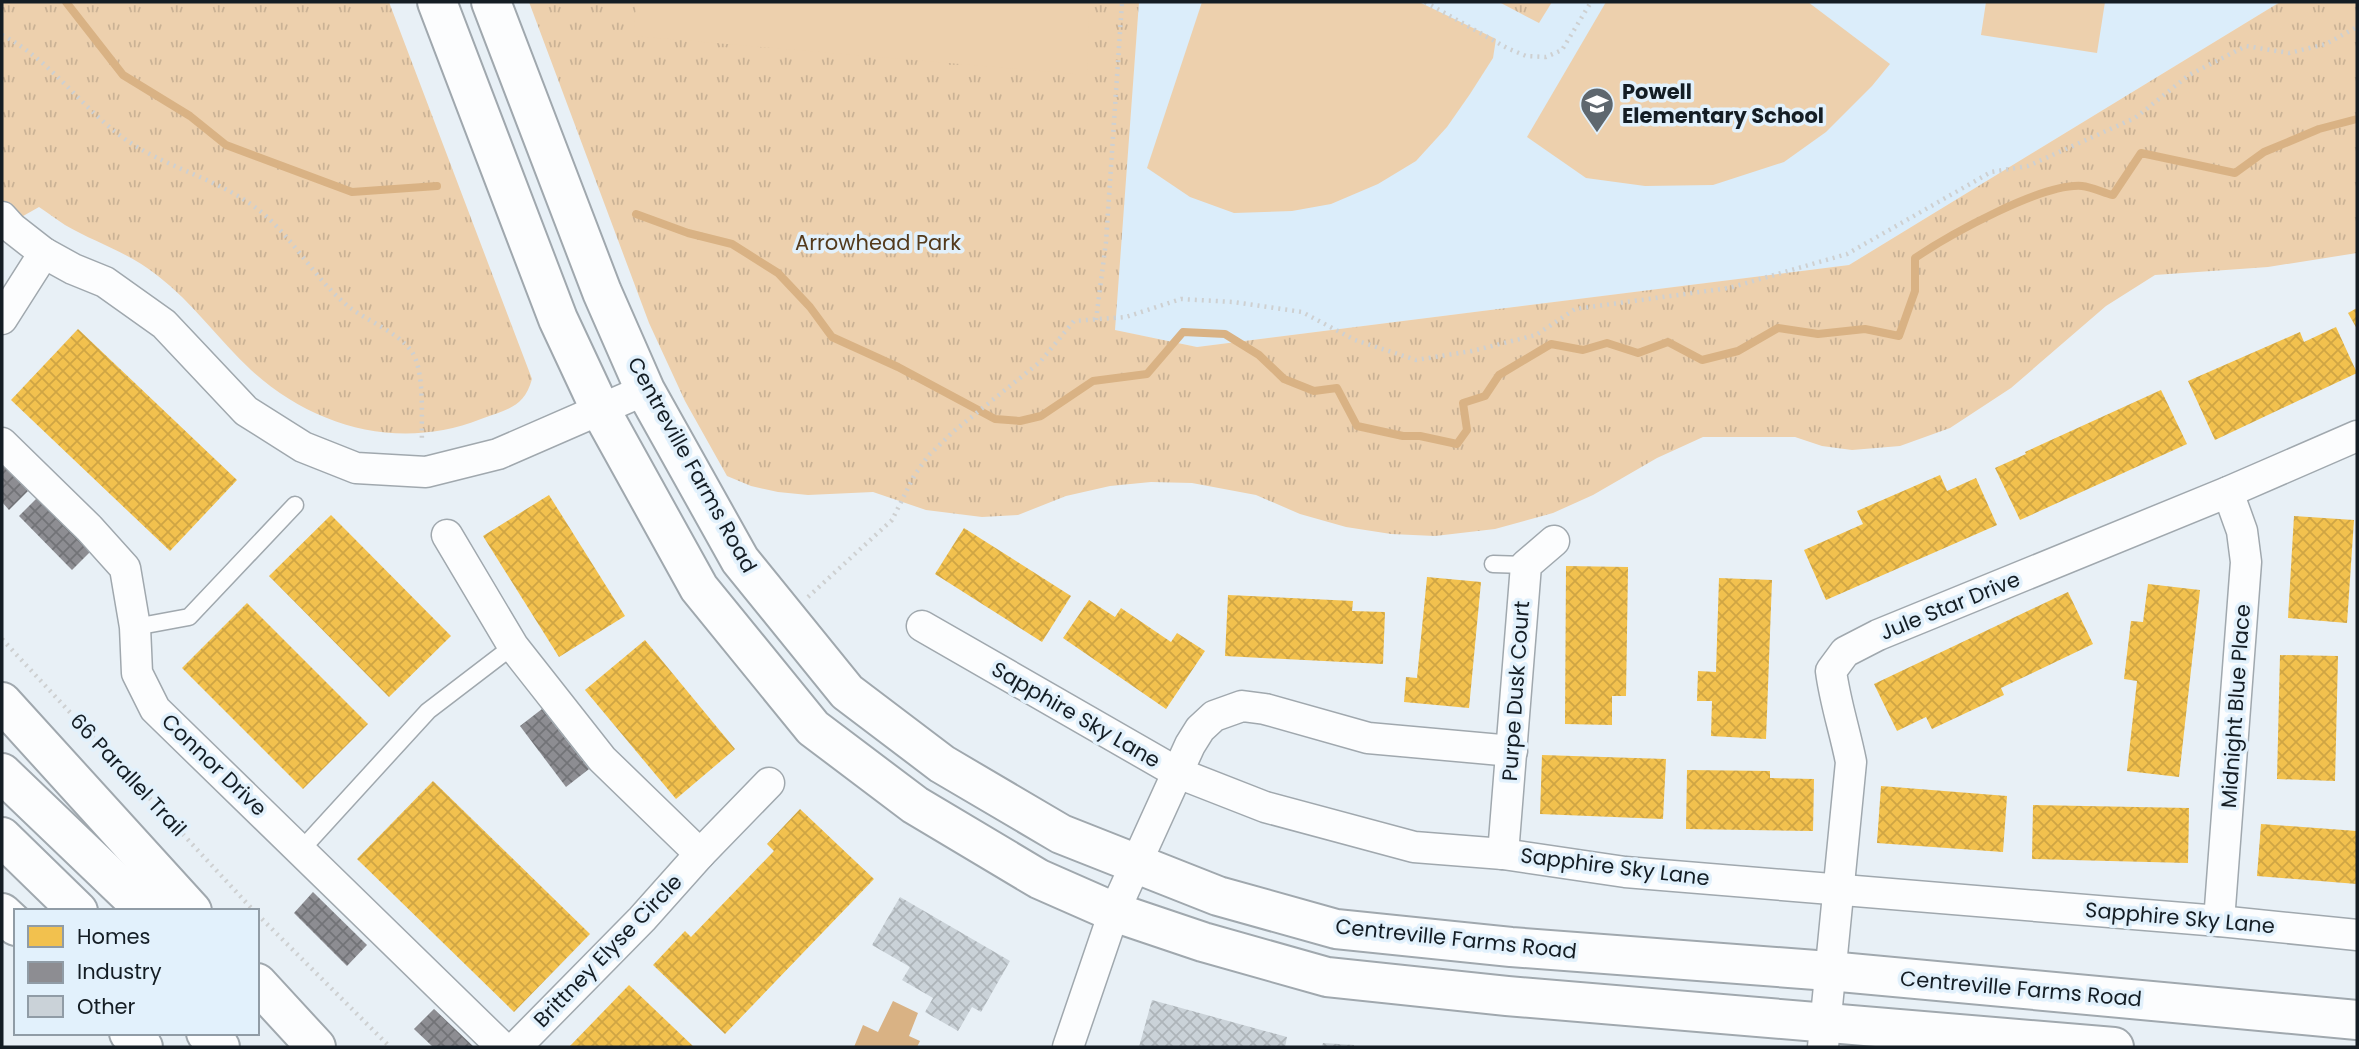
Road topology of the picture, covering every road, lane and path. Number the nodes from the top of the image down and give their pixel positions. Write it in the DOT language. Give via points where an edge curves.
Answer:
graph roads {
  1 [pos="436,2"];
  2 [pos="491,2"];
  3 [pos="1122,2"];
  4 [pos="1425,2"];
  5 [pos="1591,2"];
  6 [pos="2357,27"];
  7 [pos="2,35"];
  8 [pos="2,217"];
  9 [pos="44,253"];
  10 [pos="2,318"];
  11 [pos="1096,320"];
  12 [pos="645,390"];
  13 [pos="601,411"];
  14 [pos="2357,436"];
  15 [pos="422,441"];
  16 [pos="2,443"];
  17 [pos="2228,492"];
  18 [pos="295,505"];
  19 [pos="447,535"];
  20 [pos="1554,541"];
  21 [pos="1493,564"];
  22 [pos="1526,565"];
  23 [pos="805,600"];
  24 [pos="135,626"];
  25 [pos="922,626"];
  26 [pos="2,639"];
  27 [pos="513,646"];
  28 [pos="2,702"];
  29 [pos="1512,751"];
  30 [pos="2,773"];
  31 [pos="1178,773"];
  32 [pos="769,783"];
  33 [pos="2,837"];
  34 [pos="301,850"];
  35 [pos="699,854"];
  36 [pos="1503,854"];
  37 [pos="1135,864"];
  38 [pos="1840,888"];
  39 [pos="76,909"];
  40 [pos="144,909"];
  41 [pos="189,909"];
  42 [pos="253,909"];
  43 [pos="1114,912"];
  44 [pos="259,915"];
  45 [pos="2219,921"];
  46 [pos="2357,935"];
  47 [pos="1829,971"];
  48 [pos="259,985"];
  49 [pos="259,1020"];
  50 [pos="2357,1020"];
  51 [pos="130,1035"];
  52 [pos="1824,1035"];
  53 [pos="143,1047"];
  54 [pos="288,1047"];
  55 [pos="316,1047"];
  56 [pos="390,1047"];
  57 [pos="502,1047"];
  58 [pos="516,1047"];
  59 [pos="1068,1047"];
  60 [pos="2114,1047"];
  1 -- 13 [label="main road" via="558,319"];
  2 -- 12 [label="main road, Centreville Farms Road" via="602,292"];
  3 -- 11 [label="path" via="1106,242"];
  4 -- 5 [label="path" via="1507,48 1545,57 1562,51"];
  6 -- 11 [label="path" via="2326,44 2289,53 2246,46 2189,75 2135,118 2028,166 1991,172 1847,254 1729,288 1576,309 1535,335 1472,351 1416,360 1355,340 1302,312 1233,302 1181,299 1126,317"];
  7 -- 15 [label="path" via="43,62 118,135 150,155 232,192 266,216 345,304 411,351 419,366"];
  8 -- 9 [label="street"];
  9 -- 10 [label="street"];
  9 -- 13 [label="street" via="106,282 164,324 246,411 303,447 356,468 426,472 498,454"];
  11 -- 23 [label="path" via="1074,321 1040,362 936,447 914,476 892,520"];
  12 -- 13 [label="street"];
  12 -- 37 [label="main road, Centreville Farms Road" via="740,560 847,692 942,764 1061,834"];
  13 -- 43 [label="main road" via="699,588 813,728 915,805 1039,878"];
  14 -- 17 [label="street, Jule Star Drive"];
  16 -- 24 [label="street, Connor Drive" via="125,568"];
  17 -- 38 [label="street, Jule Star Drive" via="1845,652 1831,671 1852,762"];
  17 -- 45 [label="street, Midnight Blue Place" via="2242,531 2246,562"];
  18 -- 24 [label="lane" via="189,617"];
  19 -- 27 [label="street"];
  20 -- 22 [label="street"];
  21 -- 22 [label="lane"];
  22 -- 29 [label="street, Purpe Dusk Court"];
  24 -- 34 [label="street, Connor Drive" via="137,674 155,709"];
  25 -- 31 [label="street, Sapphire Sky Lane"];
  26 -- 42 [label="path, 66 Parallel Trail"];
  27 -- 34 [label="lane" via="428,711"];
  27 -- 35 [label="street" via="602,759"];
  28 -- 41 [label="main road"];
  29 -- 31 [label="street" via="1368,738 1242,706 1214,716 1200,729"];
  29 -- 36 [label="street, Purpe Dusk Court"];
  30 -- 40 [label="main road"];
  31 -- 36 [label="street, Sapphire Sky Lane" via="1265,807 1414,848"];
  31 -- 37 [label="street"];
  32 -- 35 [label="street, Brittney Elyse Circle"];
  33 -- 39 [label="main road"];
  34 -- 57 [label="street, Connor Drive"];
  35 -- 58 [label="street, Brittney Elyse Circle"];
  36 -- 38 [label="street, Sapphire Sky Lane" via="1626,872"];
  37 -- 43 [label="street"];
  37 -- 47 [label="main road, Centreville Farms Road" via="1218,896 1336,929"];
  38 -- 45 [label="street, Sapphire Sky Lane"];
  38 -- 47 [label="street, Jule Star Drive"];
  43 -- 52 [label="main road" via="1327,977"];
  43 -- 59 [label="street"];
  44 -- 56 [label="path, 66 Parallel Trail"];
  45 -- 46 [label="street, Sapphire Sky Lane"];
  47 -- 50 [label="main road, Centreville Farms Road"];
  47 -- 52 [label="street, Jule Star Drive"];
  48 -- 55 [label="main road"];
  49 -- 54 [label="main road"];
  51 -- 53 [label="main road"];
  52 -- 60 [label="main road"];
}
